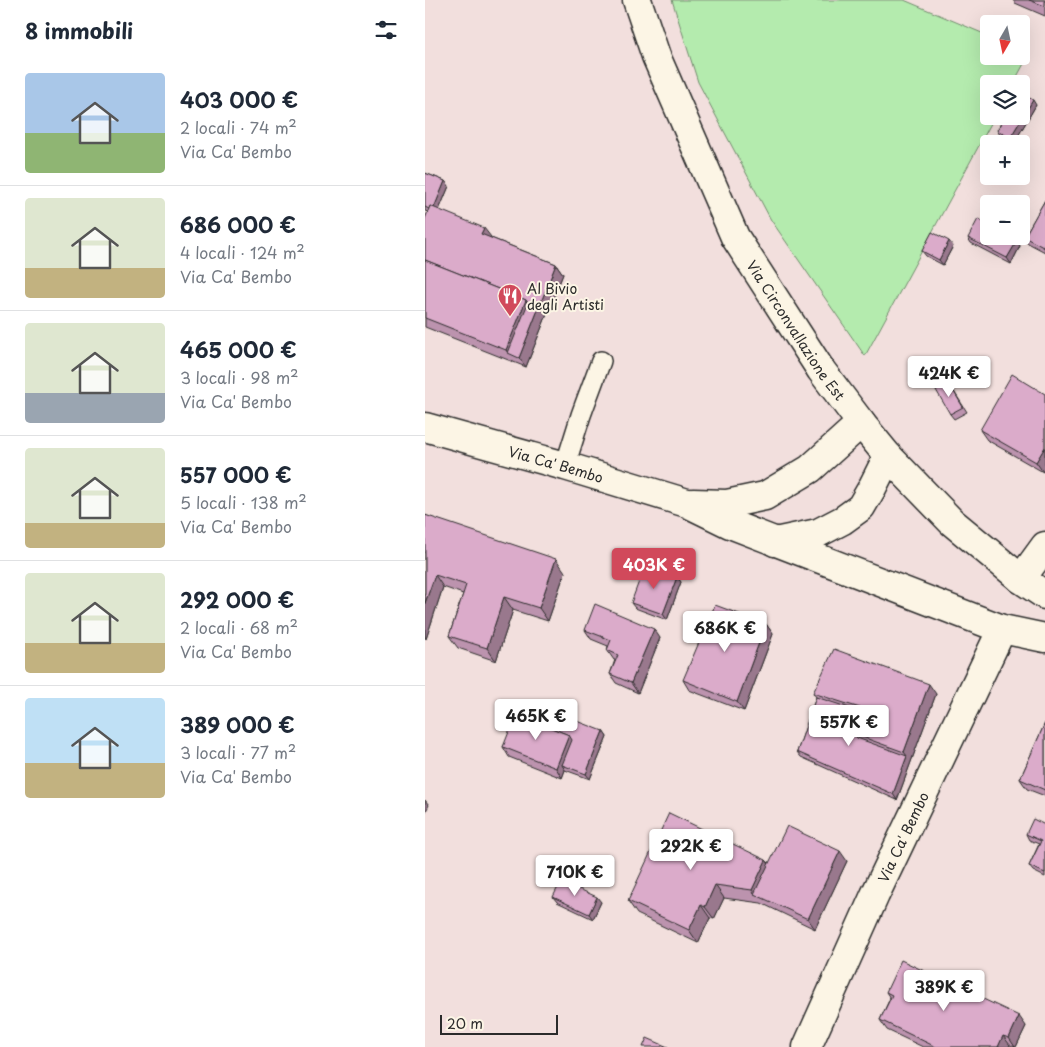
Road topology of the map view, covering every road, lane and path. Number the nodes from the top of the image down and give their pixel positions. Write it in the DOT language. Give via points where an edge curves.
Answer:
graph roads {
  1 [pos="637,0"];
  2 [pos="601,361"];
  3 [pos="861,423"];
  4 [pos="425,427"];
  5 [pos="888,456"];
  6 [pos="565,466"];
  7 [pos="687,503"];
  8 [pos="775,542"];
  9 [pos="1045,546"];
  10 [pos="1021,579"];
  11 [pos="1045,594"];
  12 [pos="1002,628"];
  13 [pos="1045,638"];
  14 [pos="807,1047"];
  1 -- 3 [label="street, Via Circonvallazione Est" via="656,56 735,237 821,370"];
  2 -- 6 [label="lane"];
  3 -- 5 [label="street, Via Circonvallazione Est"];
  3 -- 7 [label="street, Via Ca' Bembo" via="810,469 765,496 727,504"];
  4 -- 6 [label="street, Via Ca' Bembo"];
  5 -- 8 [label="street" via="861,507 817,533"];
  5 -- 10 [label="street, Via Circonvallazione Est" via="952,522"];
  6 -- 7 [label="street, Via Ca' Bembo"];
  7 -- 8 [label="street, Via Ca' Bembo"];
  8 -- 12 [label="street, Via Ca' Bembo"];
  9 -- 10 [label="street"];
  10 -- 11 [label="street, Via Circonvallazione Est"];
  12 -- 13 [label="street, Via Ca' Bembo"];
  12 -- 14 [label="street, Via Ca' Bembo"];
}
